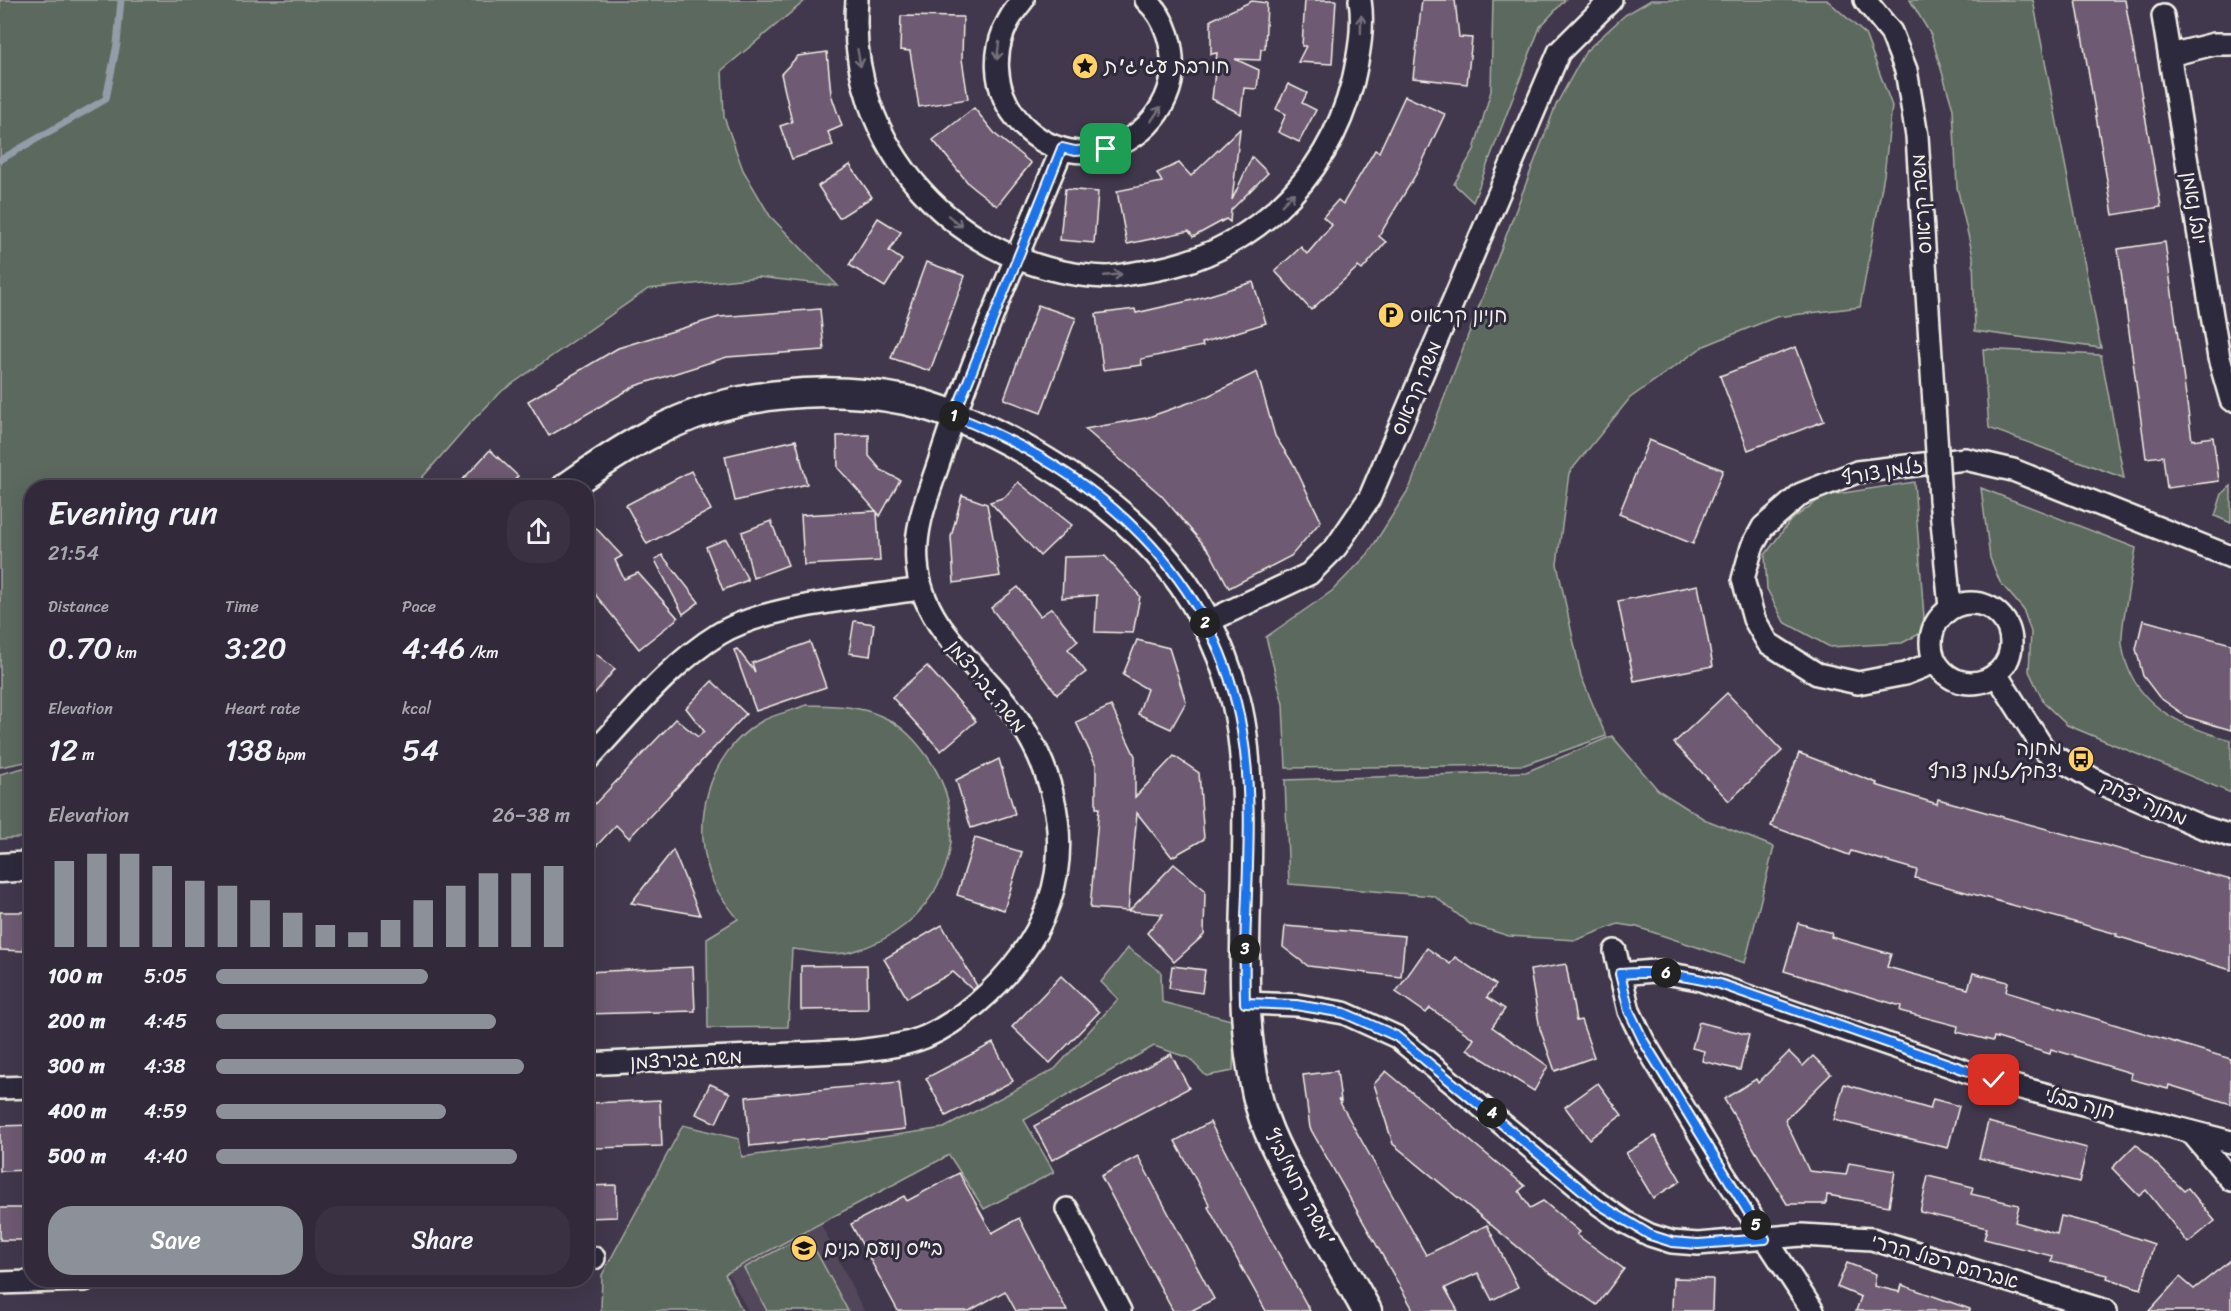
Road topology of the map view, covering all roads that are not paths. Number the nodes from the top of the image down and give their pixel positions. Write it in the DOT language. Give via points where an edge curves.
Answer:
graph roads {
  1 [pos="857,0"];
  2 [pos="1023,0"];
  3 [pos="1146,0"];
  4 [pos="1360,0"];
  5 [pos="1611,0"];
  6 [pos="1865,0"];
  7 [pos="2163,15"];
  8 [pos="2231,44"];
  9 [pos="2170,55"];
  10 [pos="1062,148"];
  11 [pos="1016,257"];
  12 [pos="2231,400"];
  13 [pos="954,416"];
  14 [pos="577,480"];
  15 [pos="2231,557"];
  16 [pos="920,589"];
  17 [pos="1950,608"];
  18 [pos="1205,623"];
  19 [pos="1935,662"];
  20 [pos="1996,674"];
  21 [pos="594,752"];
  22 [pos="2231,836"];
  23 [pos="24,867"];
  24 [pos="0,868"];
  25 [pos="1615,951"];
  26 [pos="1620,974"];
  27 [pos="1245,1003"];
  28 [pos="594,1064"];
  29 [pos="24,1087"];
  30 [pos="0,1088"];
  31 [pos="2191,1132"];
  32 [pos="2231,1143"];
  33 [pos="2231,1180"];
  34 [pos="1066,1209"];
  35 [pos="1765,1239"];
  36 [pos="24,1282"];
  37 [pos="0,1283"];
  38 [pos="1120,1311"];
  39 [pos="1367,1311"];
  40 [pos="1813,1311"];
  41 [pos="2106,1311"];
  1 -- 11 [label="street, one-way" via="854,33 866,98 889,150 928,200 974,236"];
  2 -- 10 [label="street, one-way" via="1002,31 996,54 999,86 1014,116 1026,129"];
  10 -- 3 [label="street, one-way" via="1106,149 1131,138 1150,122 1164,102 1172,78 1173,55 1167,33"];
  11 -- 4 [label="street, one-way" via="1055,269 1107,277 1161,269 1196,260 1235,240 1274,212 1302,184 1328,148 1344,113 1360,50"];
  5 -- 18 [label="street, משה קראוס" via="1559,52 1370,497 1336,547 1309,574"];
  6 -- 17 [label="street, משה קראוס, bridge" via="1891,32 1906,70 1917,136"];
  7 -- 9 [label="street, יובל נאמן"];
  8 -- 9 [label="street" via="2214,44"];
  9 -- 12 [label="street, יובל נאמן" via="2219,358"];
  10 -- 11 [label="street, משה גבירצמן"];
  11 -- 13 [label="street, משה גבירצמן"];
  13 -- 14 [label="street, משה רחמילביץ'" via="908,400 841,392 736,402 661,428"];
  13 -- 16 [label="street, משה גבירצמן" via="917,532"];
  13 -- 18 [label="street, משה רחמילביץ'" via="1009,441 1115,508 1172,567"];
  15 -- 19 [label="street, זלמן צורף" via="2013,470 1965,459 1857,471 1801,494 1764,527 1752,547 1743,579 1754,619 1768,643 1817,674 1857,683 1905,674"];
  16 -- 21 [label="street" via="783,611 720,633 660,682"];
  16 -- 28 [label="street, משה גבירצמן" via="937,623 1000,695 1023,729 1052,786 1059,850 1045,913 1035,936 1015,965 971,1007 924,1037 895,1046"];
  17 -- 19 [label="street" via="1936,622 1931,634 1930,649"];
  17 -- 20 [label="street" via="1978,603 1991,608 2006,622 2011,649"];
  18 -- 27 [label="street, משה רחמילביץ'" via="1229,678 1242,732 1247,817"];
  19 -- 20 [label="street" via="1943,673 1970,684"];
  20 -- 22 [label="street, מחנה יצחק" via="2045,751 2100,783"];
  23 -- 24 [label="street"];
  25 -- 26 [label="street"];
  26 -- 31 [label="street, חנה בבלי" via="1654,971 1709,981 1994,1080"];
  26 -- 35 [label="street" via="1629,1011 1644,1042"];
  27 -- 35 [label="street, אברהם רפול הררי" via="1296,1005 1344,1013 1396,1036 1599,1204 1650,1235 1698,1244"];
  27 -- 39 [label="street, משה רחמילביץ'" via="1253,1074 1270,1138"];
  29 -- 30 [label="street"];
  31 -- 32 [label="street, חנה בבלי"];
  31 -- 33 [label="street"];
  34 -- 38 [label="street"];
  35 -- 40 [label="street"];
  35 -- 41 [label="street, אברהם רפול הררי" via="1801,1235 1872,1239"];
  36 -- 37 [label="street"];
}
